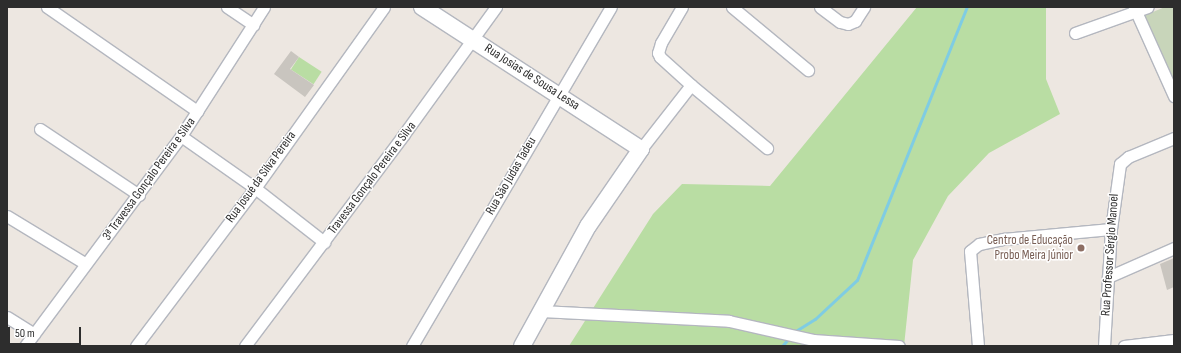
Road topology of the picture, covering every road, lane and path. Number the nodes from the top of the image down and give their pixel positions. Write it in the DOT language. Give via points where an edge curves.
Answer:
graph roads {
  1 [pos="47,7"];
  2 [pos="227,7"];
  3 [pos="264,7"];
  4 [pos="384,7"];
  5 [pos="422,7"];
  6 [pos="496,7"];
  7 [pos="611,7"];
  8 [pos="682,7"];
  9 [pos="732,7"];
  10 [pos="820,7"];
  11 [pos="864,7"];
  12 [pos="1148,7"];
  13 [pos="1135,9"];
  14 [pos="254,25"];
  15 [pos="1075,33"];
  16 [pos="473,39"];
  17 [pos="808,70"];
  18 [pos="691,85"];
  19 [pos="559,94"];
  20 [pos="1174,96"];
  21 [pos="197,111"];
  22 [pos="40,129"];
  23 [pos="181,136"];
  24 [pos="1174,138"];
  25 [pos="767,148"];
  26 [pos="641,149"];
  27 [pos="255,188"];
  28 [pos="139,195"];
  29 [pos="7,216"];
  30 [pos="1111,229"];
  31 [pos="324,242"];
  32 [pos="1174,248"];
  33 [pos="86,264"];
  34 [pos="1108,277"];
  35 [pos="541,311"];
  36 [pos="7,318"];
  37 [pos="34,334"];
  38 [pos="1174,340"];
  39 [pos="812,343"];
  40 [pos="25,346"];
  41 [pos="136,346"];
  42 [pos="245,346"];
  43 [pos="412,346"];
  44 [pos="522,346"];
  45 [pos="899,346"];
  46 [pos="978,346"];
  47 [pos="1104,346"];
  48 [pos="1124,346"];
  1 -- 21 [label="street"];
  2 -- 14 [label="street"];
  3 -- 14 [label="street, 3ª Travessa Gonçalo Pereira e Silva"];
  4 -- 27 [label="street, Rua Josué da Silva Pereira"];
  5 -- 16 [label="street, Rua Josias de Sousa Lessa"];
  6 -- 16 [label="street, Travessa Gonçalo Pereira e Silva"];
  7 -- 19 [label="street, Rua São Judas Tadeu"];
  8 -- 18 [label="street" via="658,53"];
  9 -- 17 [label="street"];
  10 -- 11 [label="street" via="840,22 848,24 855,21"];
  12 -- 13 [label="street"];
  13 -- 15 [label="street"];
  13 -- 20 [label="street"];
  14 -- 21 [label="street, 3ª Travessa Gonçalo Pereira e Silva"];
  16 -- 19 [label="street, Rua Josias de Sousa Lessa"];
  16 -- 31 [label="street, Travessa Gonçalo Pereira e Silva"];
  18 -- 25 [label="street"];
  18 -- 26 [label="street"];
  19 -- 26 [label="street, Rua Josias de Sousa Lessa"];
  19 -- 43 [label="street, Rua São Judas Tadeu"];
  21 -- 23 [label="street, 3ª Travessa Gonçalo Pereira e Silva"];
  22 -- 28 [label="street"];
  23 -- 27 [label="street"];
  23 -- 28 [label="street, 3ª Travessa Gonçalo Pereira e Silva"];
  24 -- 30 [label="street, Rua Professor Sérgio Manoel" via="1128,157 1120,164"];
  26 -- 35 [label="street" via="588,226"];
  27 -- 31 [label="street"];
  27 -- 41 [label="street, Rua Josué da Silva Pereira"];
  28 -- 33 [label="street, 3ª Travessa Gonçalo Pereira e Silva"];
  29 -- 33 [label="street"];
  30 -- 34 [label="street, Rua Professor Sérgio Manoel"];
  30 -- 46 [label="street" via="1003,239 978,244 970,251"];
  31 -- 42 [label="street, Travessa Gonçalo Pereira e Silva"];
  32 -- 34 [label="street"];
  33 -- 37 [label="street, 3ª Travessa Gonçalo Pereira e Silva"];
  34 -- 47 [label="street, Rua Professor Sérgio Manoel"];
  35 -- 39 [label="street" via="729,322"];
  35 -- 44 [label="street"];
  36 -- 37 [label="street"];
  37 -- 40 [label="street, 3ª Travessa Gonçalo Pereira e Silva"];
  38 -- 48 [label="street"];
  39 -- 45 [label="street"];
}
